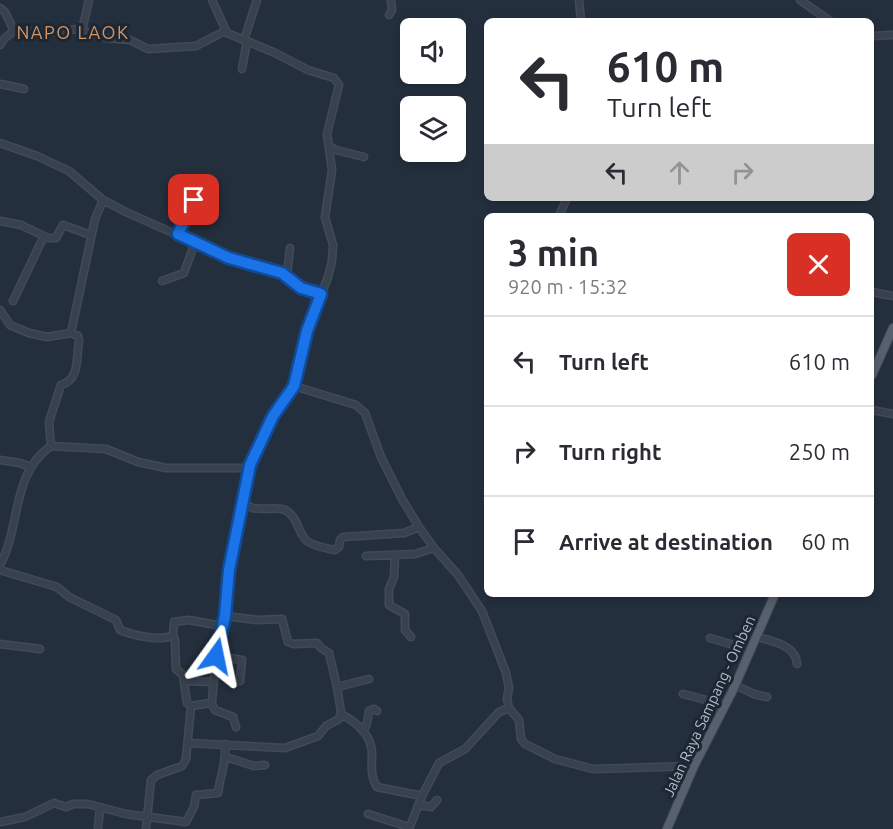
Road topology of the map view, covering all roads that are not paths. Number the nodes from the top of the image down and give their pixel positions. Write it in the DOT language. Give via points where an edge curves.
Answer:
graph roads {
  1 [pos="89,0"];
  2 [pos="212,0"];
  3 [pos="257,0"];
  4 [pos="391,0"];
  5 [pos="579,0"];
  6 [pos="800,0"];
  7 [pos="0,8"];
  8 [pos="389,15"];
  9 [pos="581,18"];
  10 [pos="826,18"];
  11 [pos="82,30"];
  12 [pos="14,31"];
  13 [pos="225,31"];
  14 [pos="893,35"];
  15 [pos="874,36"];
  16 [pos="245,40"];
  17 [pos="0,45"];
  18 [pos="242,69"];
  19 [pos="0,84"];
  20 [pos="24,89"];
  21 [pos="0,143"];
  22 [pos="328,146"];
  23 [pos="364,157"];
  24 [pos="209,191"];
  25 [pos="103,200"];
  26 [pos="0,221"];
  27 [pos="178,234"];
  28 [pos="91,235"];
  29 [pos="44,236"];
  30 [pos="195,242"];
  31 [pos="290,248"];
  32 [pos="287,275"];
  33 [pos="162,281"];
  34 [pos="874,292"];
  35 [pos="321,294"];
  36 [pos="893,296"];
  37 [pos="13,301"];
  38 [pos="0,310"];
  39 [pos="893,328"];
  40 [pos="71,333"];
  41 [pos="874,371"];
  42 [pos="294,386"];
  43 [pos="874,410"];
  44 [pos="893,414"];
  45 [pos="51,446"];
  46 [pos="0,460"];
  47 [pos="30,467"];
  48 [pos="250,468"];
  49 [pos="245,500"];
  50 [pos="419,527"];
  51 [pos="434,548"];
  52 [pos="366,556"];
  53 [pos="395,556"];
  54 [pos="0,565"];
  55 [pos="0,570"];
  56 [pos="774,597"];
  57 [pos="225,616"];
  58 [pos="222,627"];
  59 [pos="173,635"];
  60 [pos="411,637"];
  61 [pos="757,637"];
  62 [pos="710,638"];
  63 [pos="0,644"];
  64 [pos="40,649"];
  65 [pos="751,650"];
  66 [pos="216,656"];
  67 [pos="797,664"];
  68 [pos="369,679"];
  69 [pos="185,681"];
  70 [pos="240,681"];
  71 [pos="212,682"];
  72 [pos="735,685"];
  73 [pos="337,687"];
  74 [pos="683,694"];
  75 [pos="767,697"];
  76 [pos="211,702"];
  77 [pos="191,706"];
  78 [pos="509,708"];
  79 [pos="722,710"];
  80 [pos="377,711"];
  81 [pos="341,714"];
  82 [pos="236,727"];
  83 [pos="364,730"];
  84 [pos="188,743"];
  85 [pos="225,744"];
  86 [pos="226,757"];
  87 [pos="265,765"];
  88 [pos="694,766"];
  89 [pos="422,796"];
  90 [pos="436,800"];
  91 [pos="418,806"];
  92 [pos="100,808"];
  93 [pos="368,814"];
  94 [pos="148,816"];
  95 [pos="0,822"];
  96 [pos="409,828"];
  97 [pos="98,829"];
  98 [pos="147,829"];
  99 [pos="667,829"];
  1 -- 11 [label="street"];
  2 -- 13 [label="street"];
  3 -- 16 [label="street"];
  4 -- 8 [label="street"];
  5 -- 9 [label="street"];
  6 -- 10 [label="street"];
  7 -- 12 [label="street"];
  11 -- 12 [label="street"];
  11 -- 13 [label="street" via="130,40 148,49 196,45"];
  12 -- 17 [label="street"];
  13 -- 16 [label="street"];
  14 -- 15 [label="street"];
  16 -- 18 [label="street"];
  16 -- 22 [label="street" via="337,81"];
  19 -- 20 [label="street"];
  21 -- 25 [label="street" via="69,171"];
  22 -- 23 [label="street"];
  22 -- 35 [label="street" via="332,170 326,217 333,248"];
  24 -- 27 [label="street" via="193,200"];
  25 -- 27 [label="street"];
  25 -- 28 [label="street"];
  26 -- 29 [label="street"];
  27 -- 30 [label="street"];
  28 -- 29 [label="street" via="63,225 56,238"];
  28 -- 40 [label="street"];
  29 -- 37 [label="street"];
  30 -- 32 [label="street" via="229,258"];
  30 -- 33 [label="street" via="184,273"];
  31 -- 32 [label="street"];
  32 -- 35 [label="street" via="301,288"];
  34 -- 36 [label="street"];
  35 -- 42 [label="street" via="307,331"];
  38 -- 40 [label="street" via="10,325 29,333 47,337"];
  39 -- 41 [label="main road"];
  40 -- 45 [label="street" via="79,339 76,371 68,383 60,386 49,422"];
  42 -- 48 [label="street" via="273,416"];
  42 -- 50 [label="street" via="363,410 381,457"];
  43 -- 44 [label="street"];
  45 -- 47 [label="street"];
  45 -- 48 [label="street" via="106,449 166,468"];
  46 -- 47 [label="street"];
  47 -- 54 [label="street" via="8,551"];
  48 -- 49 [label="street"];
  49 -- 50 [label="street" via="252,508 288,512 308,542 335,550 343,537 404,533"];
  49 -- 57 [label="street" via="229,570"];
  50 -- 51 [label="street"];
  51 -- 53 [label="street"];
  51 -- 78 [label="street" via="482,611 506,673"];
  52 -- 53 [label="street"];
  53 -- 60 [label="street" via="389,605 405,614 405,630"];
  55 -- 59 [label="street" via="57,587 116,620 118,629 127,633 164,638"];
  56 -- 61 [label="main road, Jalan Raya Sampang - Omben"];
  57 -- 58 [label="street"];
  57 -- 73 [label="street" via="282,619 288,642 317,642 329,653"];
  58 -- 59 [label="street" via="189,620 176,622"];
  58 -- 66 [label="street"];
  59 -- 69 [label="street" via="176,669"];
  61 -- 65 [label="main road, Jalan Raya Sampang - Omben"];
  61 -- 67 [label="street" via="789,649"];
  62 -- 65 [label="street"];
  63 -- 64 [label="street"];
  65 -- 72 [label="main road, Jalan Raya Sampang - Omben"];
  66 -- 70 [label="street" via="242,660"];
  66 -- 71 [label="street"];
  68 -- 73 [label="street"];
  69 -- 71 [label="street"];
  69 -- 77 [label="street"];
  71 -- 76 [label="street"];
  72 -- 75 [label="street"];
  72 -- 79 [label="main road, Jalan Raya Sampang - Omben"];
  73 -- 81 [label="street"];
  74 -- 79 [label="street" via="706,700"];
  76 -- 77 [label="street"];
  76 -- 82 [label="street" via="215,710 233,717"];
  77 -- 84 [label="street"];
  78 -- 88 [label="street" via="519,720 522,741 555,759 599,770"];
  78 -- 89 [label="street" via="499,712 465,749 439,763"];
  79 -- 88 [label="main road, Jalan Raya Sampang - Omben"];
  80 -- 83 [label="street" via="369,711"];
  81 -- 83 [label="street"];
  81 -- 85 [label="street" via="318,736 293,746 274,749"];
  83 -- 89 [label="street" via="377,787"];
  84 -- 85 [label="street"];
  84 -- 94 [label="street" via="182,766 152,778"];
  85 -- 86 [label="street"];
  86 -- 87 [label="street" via="254,766"];
  86 -- 94 [label="street" via="218,794 196,795 187,821"];
  88 -- 99 [label="main road, Jalan Raya Sampang - Omben"];
  89 -- 91 [label="street"];
  90 -- 91 [label="street" via="431,807"];
  91 -- 96 [label="street"];
  92 -- 94 [label="street"];
  92 -- 95 [label="street" via="51,803 26,817"];
  92 -- 97 [label="street"];
  93 -- 96 [label="street"];
  94 -- 98 [label="street"];
}
